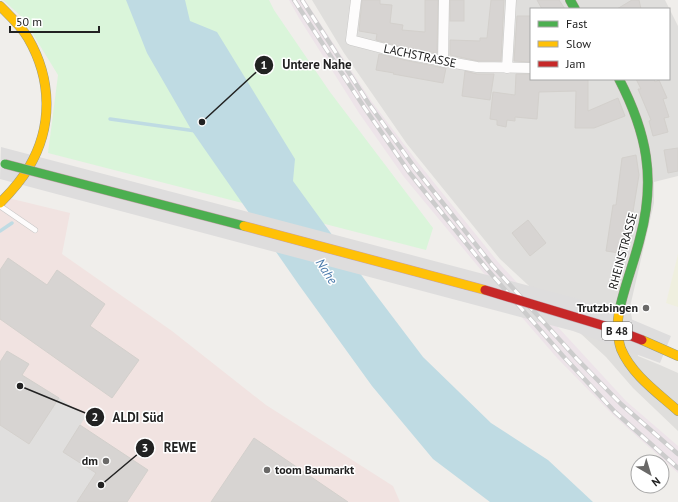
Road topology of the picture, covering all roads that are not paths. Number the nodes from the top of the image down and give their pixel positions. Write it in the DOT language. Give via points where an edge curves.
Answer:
graph roads {
  1 [pos="356,0"];
  2 [pos="444,0"];
  3 [pos="510,0"];
  4 [pos="0,6"];
  5 [pos="443,62"];
  6 [pos="506,68"];
  7 [pos="530,68"];
  8 [pos="620,80"];
  9 [pos="2,163"];
  10 [pos="0,205"];
  11 [pos="35,230"];
  12 [pos="678,356"];
  13 [pos="678,411"];
  1 -- 5 [label="street, LACHSTRASSE" via="351,40"];
  2 -- 5 [label="street"];
  3 -- 6 [label="street"];
  4 -- 10 [label="main road" via="28,38 36,54 45,85 46,113 42,140 31,166 17,187"];
  5 -- 6 [label="street, LACHSTRASSE"];
  6 -- 7 [label="street, LACHSTRASSE"];
  8 -- 13 [label="main road, RHEINSTRASSE / B 48" via="642,133 648,178 642,232 618,312 617,333 627,360"];
  9 -- 12 [label="main road, bridge" via="498,293 601,325"];
  10 -- 11 [label="lane"];
}
